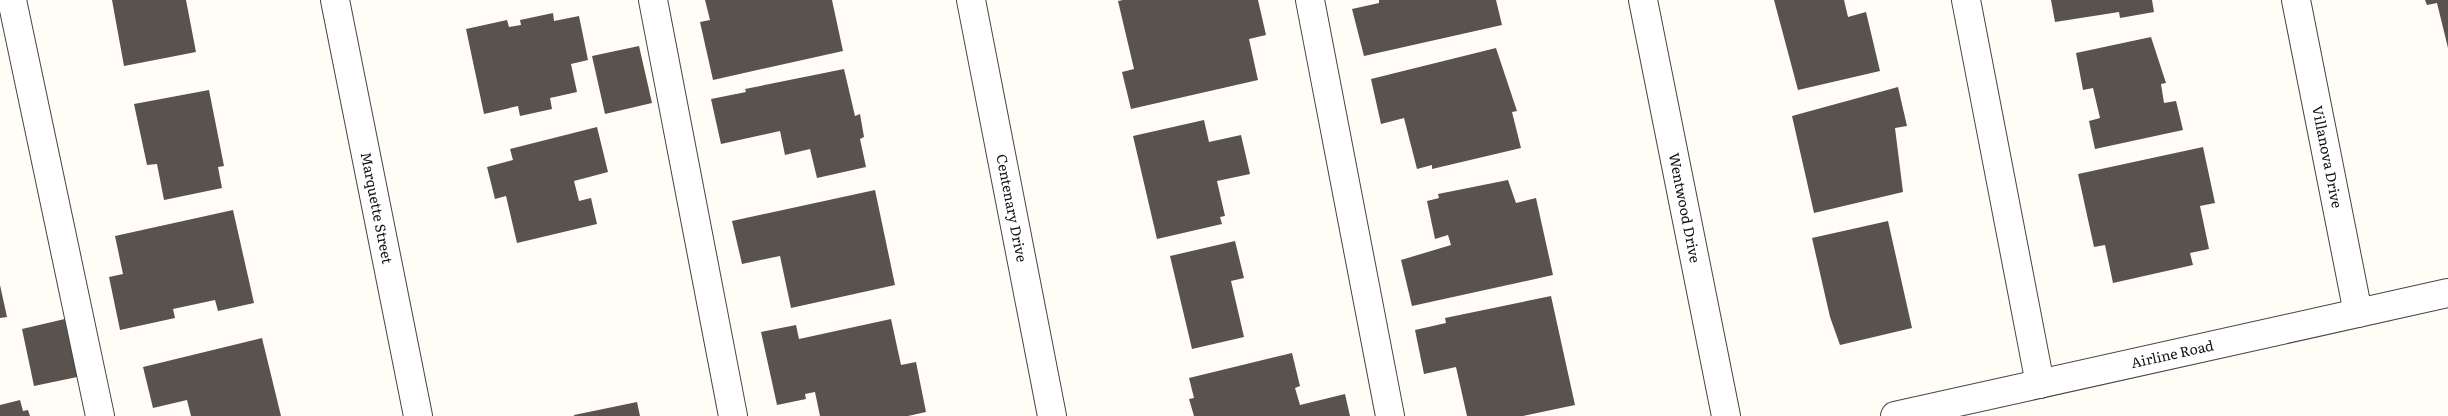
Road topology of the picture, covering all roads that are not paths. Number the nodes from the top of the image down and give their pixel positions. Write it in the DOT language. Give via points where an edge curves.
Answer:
graph roads {
  1 [pos="12,0"];
  2 [pos="335,0"];
  3 [pos="653,0"];
  4 [pos="971,0"];
  5 [pos="1310,0"];
  6 [pos="1643,0"];
  7 [pos="1966,0"];
  8 [pos="2296,0"];
  9 [pos="2448,293"];
  10 [pos="2358,313"];
  11 [pos="2040,384"];
  12 [pos="100,416"];
  13 [pos="418,416"];
  14 [pos="733,416"];
  15 [pos="1052,416"];
  16 [pos="1390,416"];
  17 [pos="1726,416"];
  18 [pos="1895,416"];
  1 -- 12 [label="street"];
  2 -- 13 [label="street, Marquette Street"];
  3 -- 14 [label="street"];
  4 -- 15 [label="street, Centenary Drive"];
  5 -- 16 [label="street"];
  6 -- 17 [label="street, Wentwood Drive"];
  7 -- 11 [label="street"];
  8 -- 10 [label="street, Villanova Drive"];
  9 -- 10 [label="street, Airline Road"];
  10 -- 11 [label="street, Airline Road"];
  11 -- 18 [label="street, Airline Road"];
}
